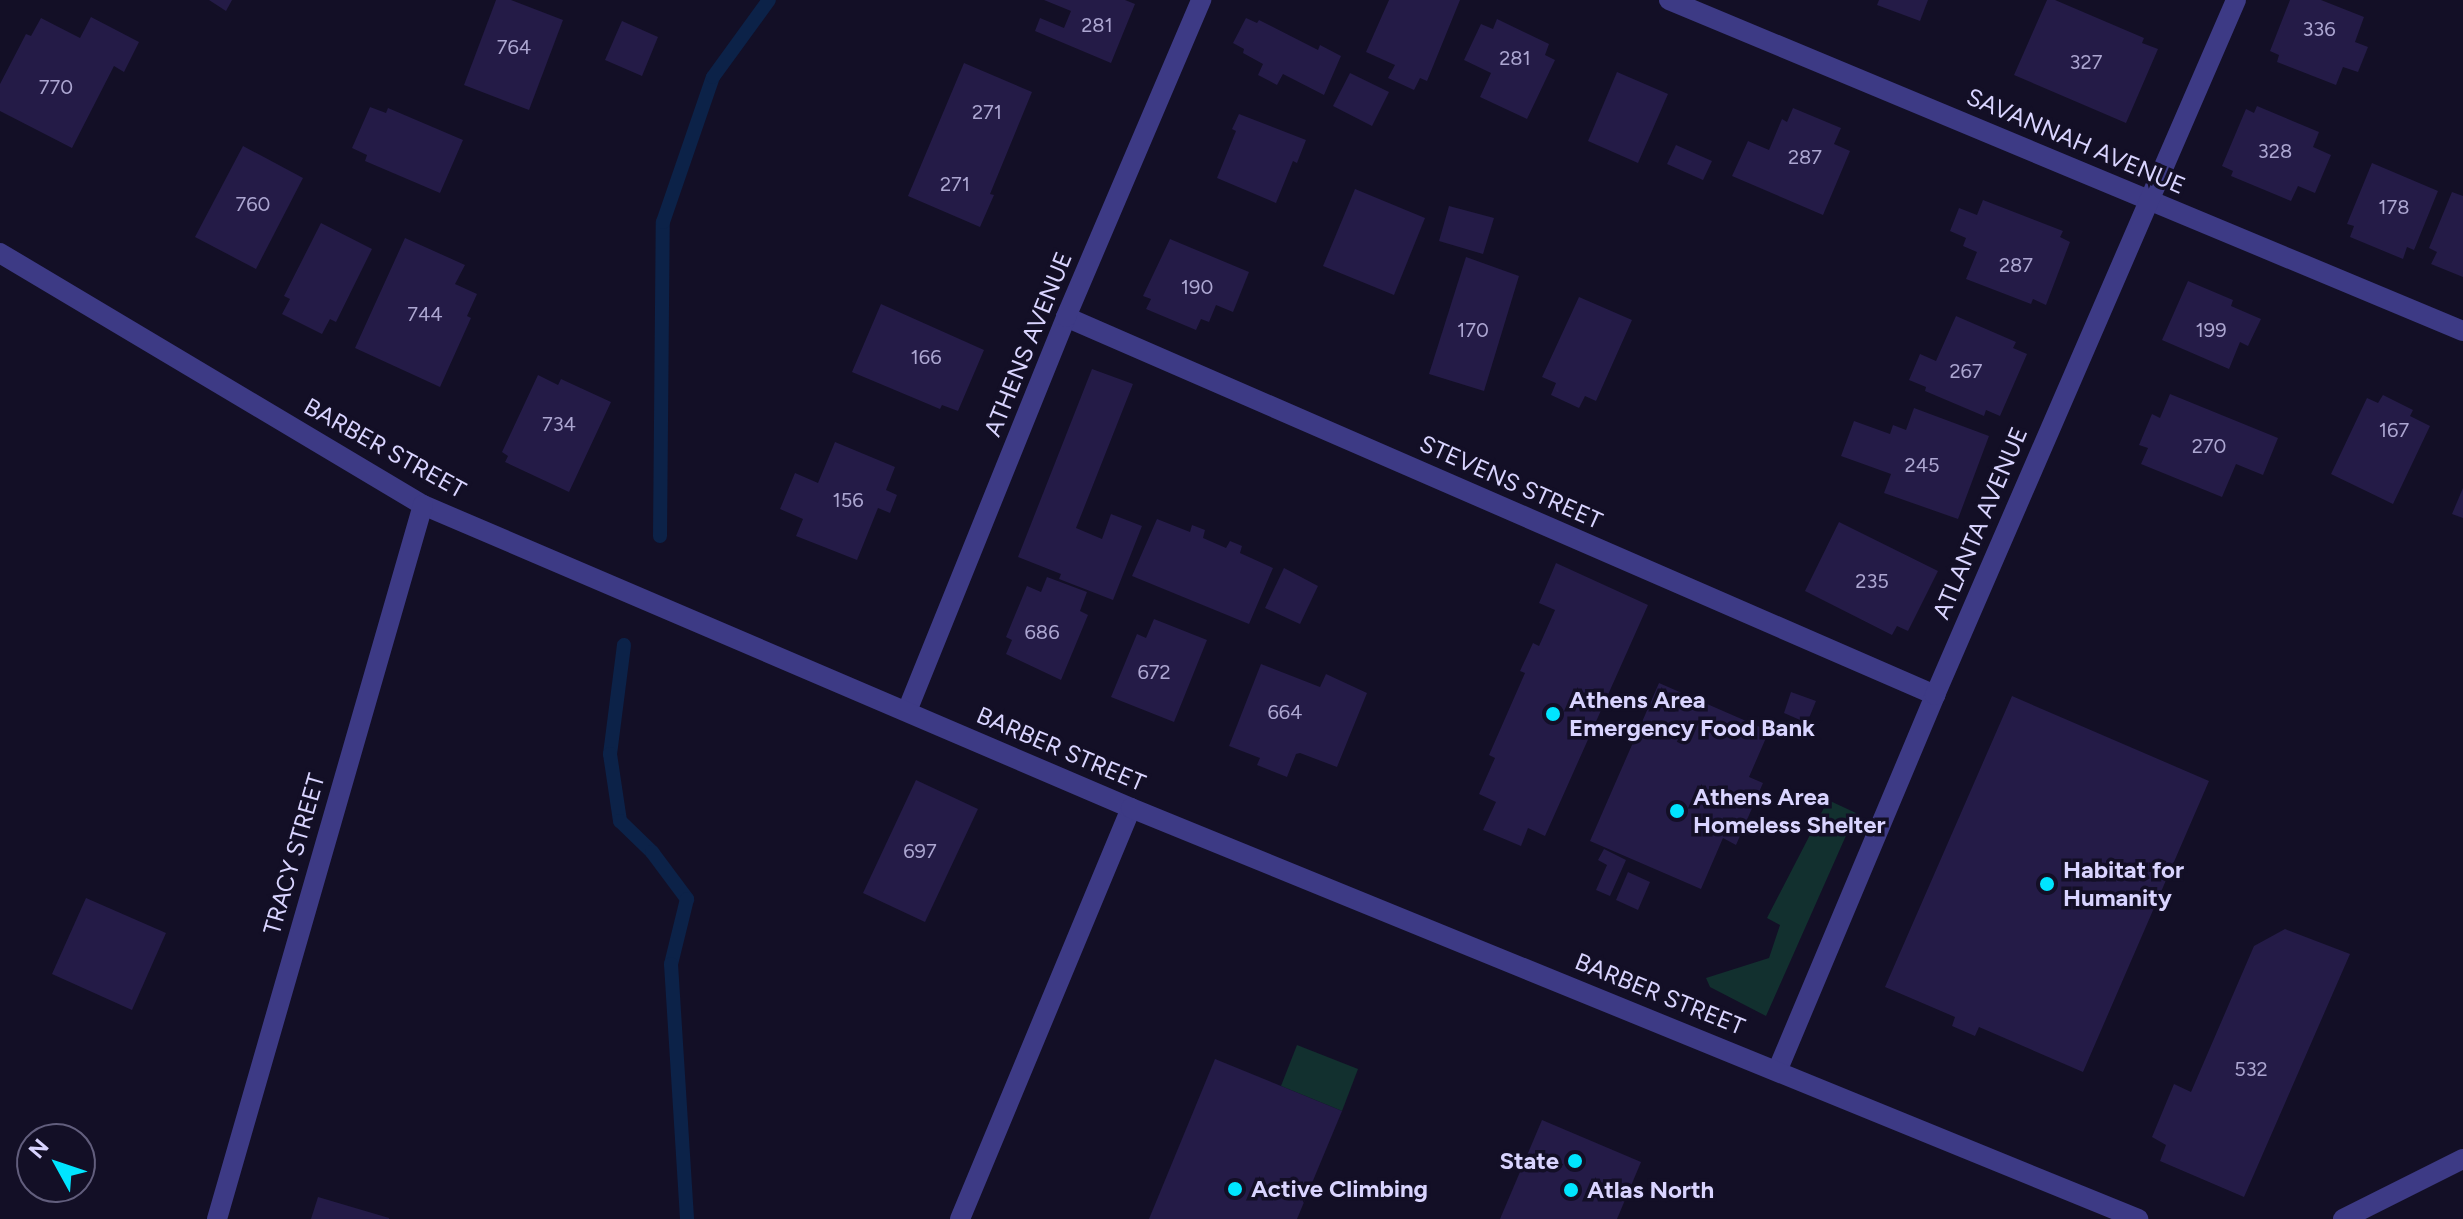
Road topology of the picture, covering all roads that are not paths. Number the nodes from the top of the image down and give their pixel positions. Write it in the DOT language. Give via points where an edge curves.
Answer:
graph roads {
  1 [pos="1201,0"];
  2 [pos="1669,0"];
  3 [pos="2236,0"];
  4 [pos="2148,199"];
  5 [pos="0,253"];
  6 [pos="1066,317"];
  7 [pos="2463,331"];
  8 [pos="423,505"];
  9 [pos="1935,695"];
  10 [pos="907,711"];
  11 [pos="1131,808"];
  12 [pos="1778,1069"];
  13 [pos="2463,1159"];
  14 [pos="217,1219"];
  15 [pos="960,1219"];
  16 [pos="2138,1219"];
  17 [pos="2343,1219"];
  1 -- 6 [label="street, ATHENS AVENUE"];
  2 -- 4 [label="street, SAVANNAH AVENUE"];
  3 -- 4 [label="street, ATLANTA AVENUE"];
  4 -- 7 [label="street, SAVANNAH AVENUE"];
  4 -- 9 [label="street, ATLANTA AVENUE"];
  5 -- 8 [label="street, BARBER STREET"];
  6 -- 9 [label="street, STEVENS STREET"];
  6 -- 10 [label="street, ATHENS AVENUE"];
  8 -- 10 [label="street, BARBER STREET"];
  8 -- 14 [label="street, TRACY STREET"];
  9 -- 12 [label="street, ATLANTA AVENUE"];
  10 -- 11 [label="street, BARBER STREET"];
  11 -- 12 [label="street, BARBER STREET"];
  11 -- 15 [label="street"];
  12 -- 16 [label="street, BARBER STREET"];
  13 -- 17 [label="street"];
}
